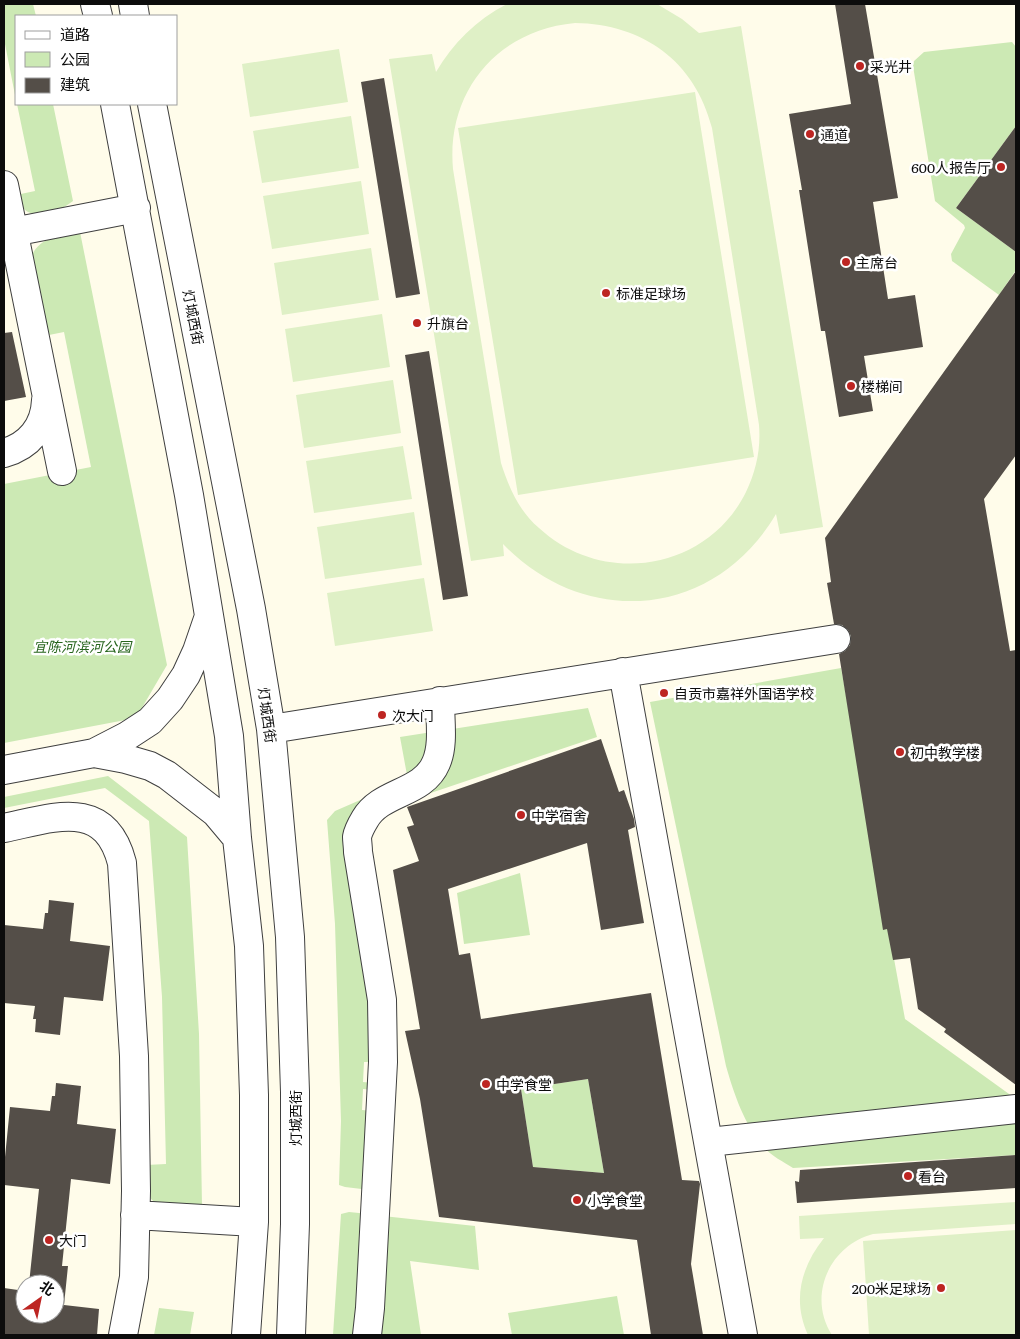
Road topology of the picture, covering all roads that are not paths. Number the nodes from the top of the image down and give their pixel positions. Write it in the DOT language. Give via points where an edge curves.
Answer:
graph roads {
  1 [pos="115,105"];
  2 [pos="152,105"];
  3 [pos="4,185"];
  4 [pos="136,208"];
  5 [pos="13,232"];
  6 [pos="46,394"];
  7 [pos="4,453"];
  8 [pos="62,471"];
  9 [pos="210,614"];
  10 [pos="836,639"];
  11 [pos="623,672"];
  12 [pos="440,701"];
  13 [pos="271,729"];
  14 [pos="94,753"];
  15 [pos="4,770"];
  16 [pos="4,828"];
  17 [pos="237,838"];
  18 [pos="1016,1109"];
  19 [pos="709,1142"];
  20 [pos="135,1215"];
  21 [pos="254,1222"];
  22 [pos="123,1335"];
  23 [pos="246,1335"];
  24 [pos="291,1335"];
  25 [pos="367,1335"];
  26 [pos="743,1335"];
  1 -- 4 [label="street"];
  2 -- 13 [label="street, 灯城西街" via="251,609"];
  3 -- 5 [label="street"];
  4 -- 5 [label="street"];
  4 -- 9 [label="street"];
  5 -- 6 [label="street"];
  6 -- 7 [label="street" via="44,417 37,432 20,447"];
  6 -- 8 [label="street"];
  9 -- 14 [label="street" via="186,675 170,699 150,721"];
  9 -- 17 [label="street" via="229,736"];
  10 -- 11 [label="street"];
  11 -- 12 [label="street"];
  11 -- 19 [label="street"];
  12 -- 13 [label="street"];
  12 -- 25 [label="street" via="439,754 435,765 416,785 376,805 368,813 357,836 382,1000 383,1054"];
  13 -- 24 [label="street, 灯城西街" via="290,937 295,1092"];
  14 -- 15 [label="street"];
  14 -- 17 [label="street" via="134,761 167,775 216,813"];
  16 -- 20 [label="street" via="76,816 105,830 118,848 122,863 131,989"];
  17 -- 21 [label="street" via="249,946"];
  18 -- 19 [label="street"];
  19 -- 26 [label="street"];
  20 -- 21 [label="street"];
  20 -- 22 [label="street" via="134,1277"];
  21 -- 23 [label="street"];
}
